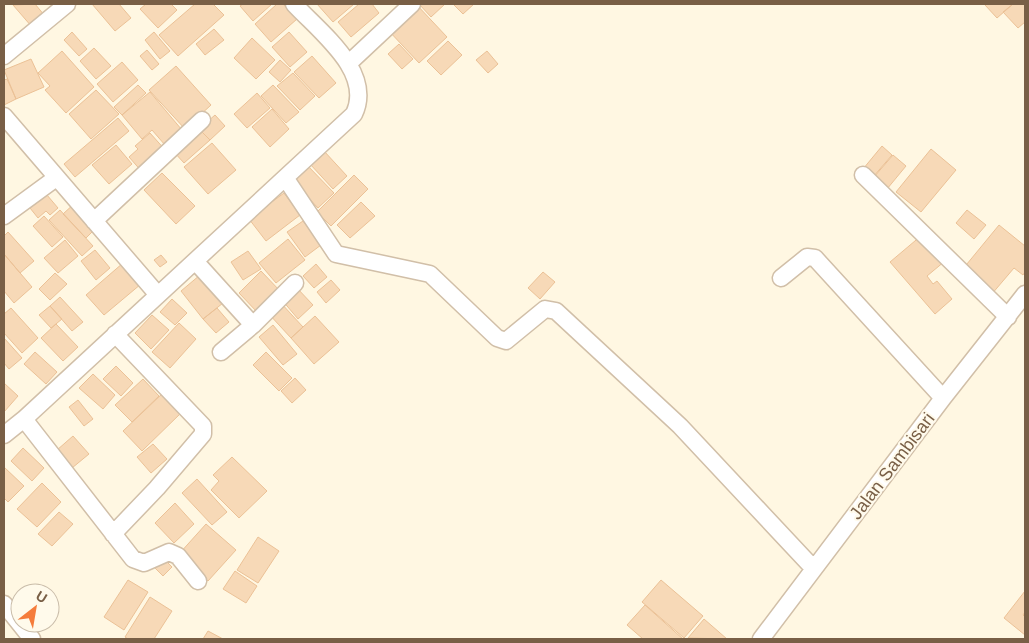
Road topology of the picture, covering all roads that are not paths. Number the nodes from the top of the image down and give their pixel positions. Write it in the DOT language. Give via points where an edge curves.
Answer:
graph roads {
  1 [pos="68,4"];
  2 [pos="294,4"];
  3 [pos="412,4"];
  4 [pos="4,56"];
  5 [pos="348,63"];
  6 [pos="4,116"];
  7 [pos="202,120"];
  8 [pos="863,175"];
  9 [pos="56,178"];
  10 [pos="286,179"];
  11 [pos="4,216"];
  12 [pos="94,221"];
  13 [pos="195,261"];
  14 [pos="782,278"];
  15 [pos="295,283"];
  16 [pos="1025,294"];
  17 [pos="158,295"];
  18 [pos="1016,315"];
  19 [pos="253,325"];
  20 [pos="115,334"];
  21 [pos="221,352"];
  22 [pos="943,398"];
  23 [pos="24,419"];
  24 [pos="4,435"];
  25 [pos="113,534"];
  26 [pos="814,568"];
  27 [pos="198,581"];
  28 [pos="4,604"];
  29 [pos="32,639"];
  30 [pos="761,639"];
  1 -- 4 [label="street"];
  2 -- 5 [label="street"];
  3 -- 5 [label="street"];
  5 -- 10 [label="street" via="360,92 354,114"];
  6 -- 9 [label="street"];
  7 -- 12 [label="street"];
  8 -- 18 [label="street"];
  9 -- 11 [label="street"];
  9 -- 12 [label="street"];
  10 -- 13 [label="street"];
  10 -- 26 [label="street" via="336,254 430,274 502,341 510,339 545,309 556,311 680,426"];
  12 -- 17 [label="street"];
  13 -- 17 [label="street"];
  13 -- 19 [label="street"];
  14 -- 22 [label="street" via="808,257 816,258"];
  15 -- 19 [label="street"];
  16 -- 18 [label="street, Jalan Sambisari"];
  17 -- 20 [label="street"];
  18 -- 22 [label="street, Jalan Sambisari"];
  19 -- 21 [label="street"];
  20 -- 23 [label="street"];
  20 -- 25 [label="street" via="204,430 158,488"];
  22 -- 26 [label="street, Jalan Sambisari"];
  23 -- 24 [label="street"];
  23 -- 25 [label="street"];
  25 -- 27 [label="street" via="133,560 144,563 169,552 178,556"];
  26 -- 30 [label="street, Jalan Sambisari"];
  28 -- 29 [label="street"];
}
